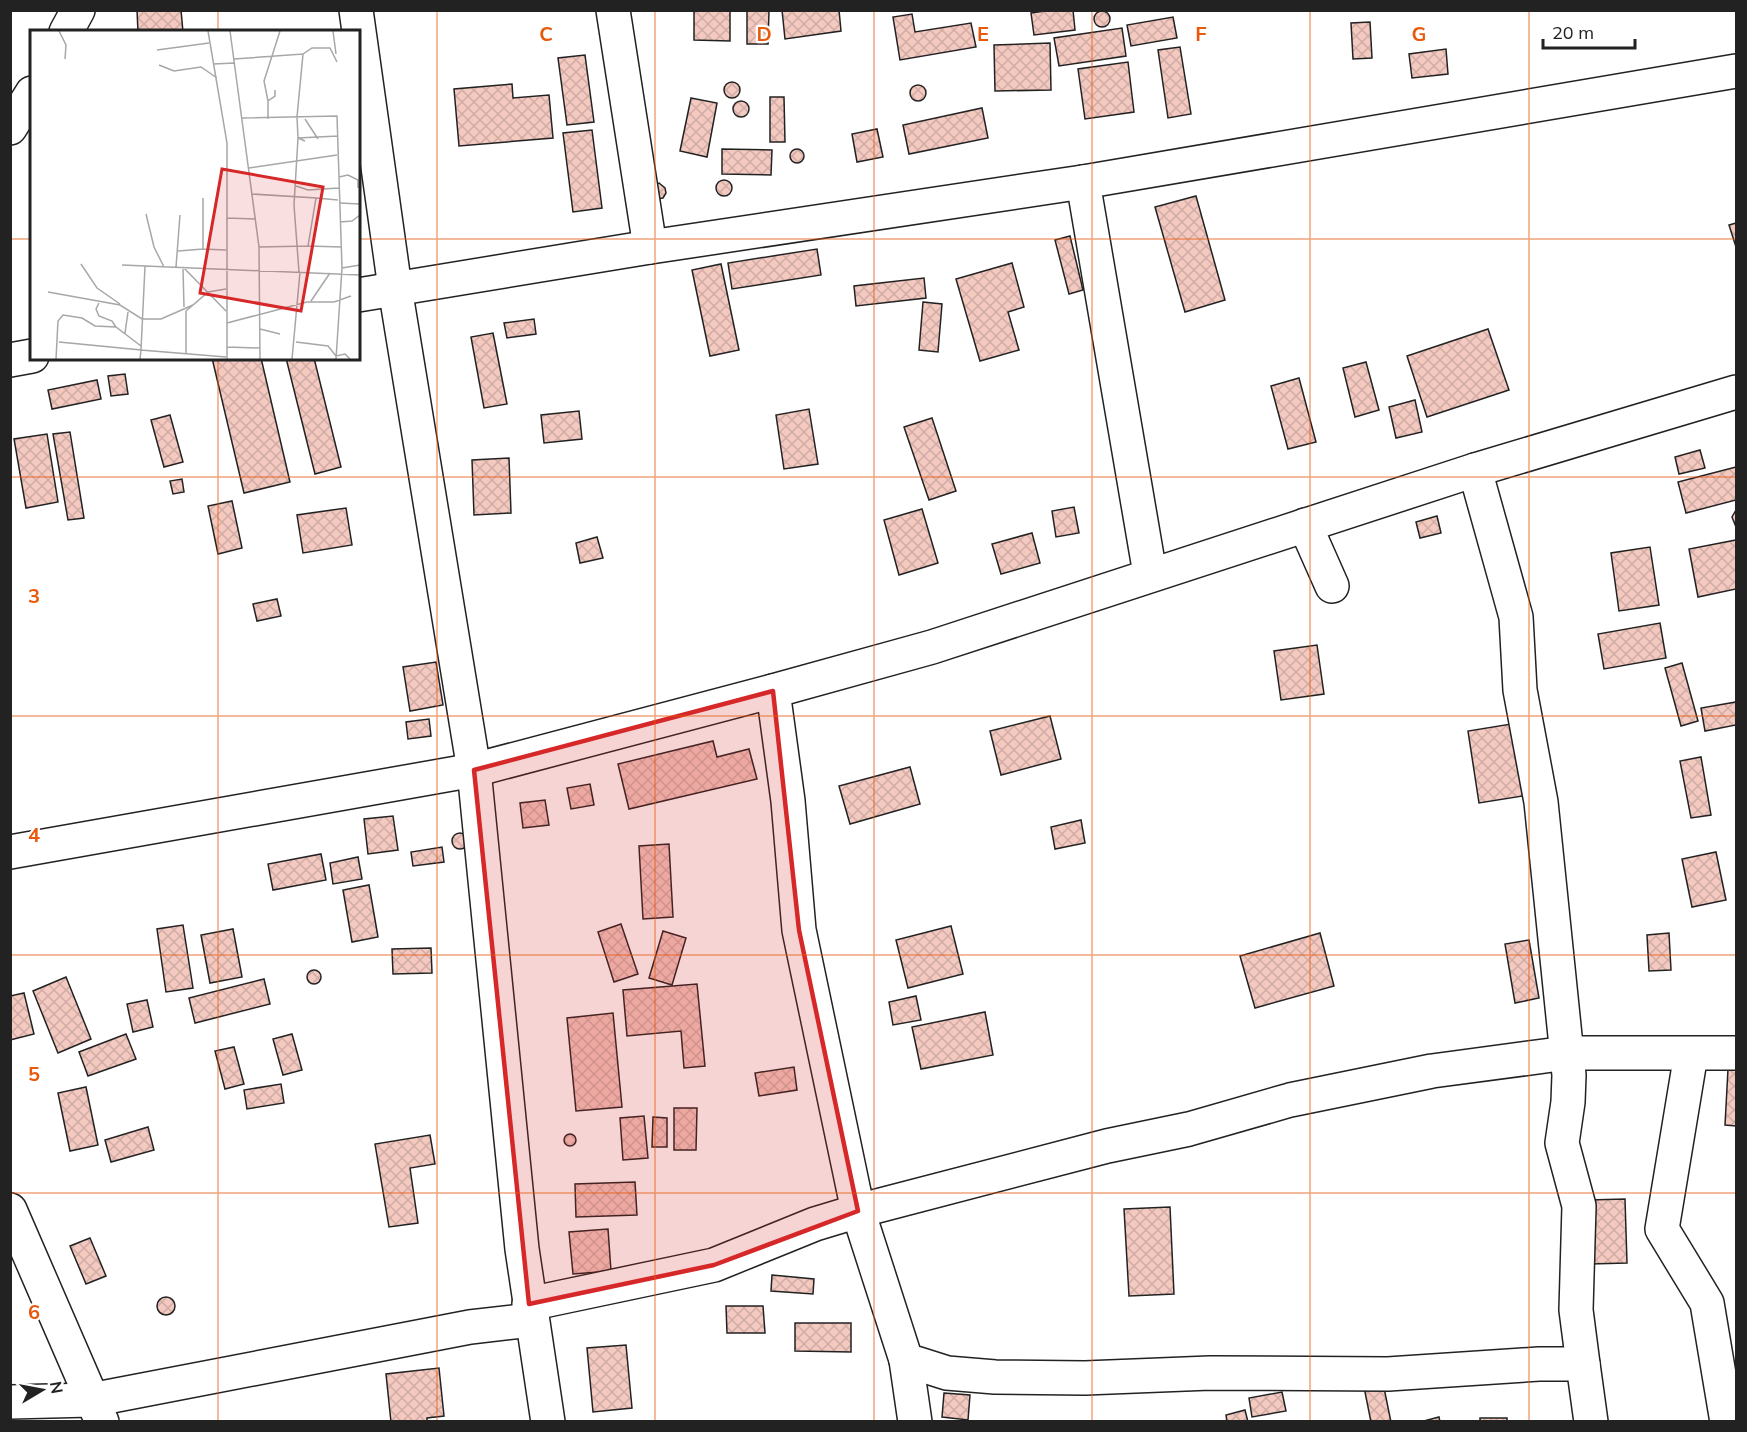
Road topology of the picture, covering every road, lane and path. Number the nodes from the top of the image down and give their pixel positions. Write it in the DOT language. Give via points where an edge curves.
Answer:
graph roads {
  1 [pos="78,10"];
  2 [pos="356,10"];
  3 [pos="613,10"];
  4 [pos="67,30"];
  5 [pos="359,30"];
  6 [pos="360,39"];
  7 [pos="1737,71"];
  8 [pos="1083,182"];
  9 [pos="650,247"];
  10 [pos="395,288"];
  11 [pos="360,295"];
  12 [pos="30,356"];
  13 [pos="10,360"];
  14 [pos="1737,392"];
  15 [pos="1475,470"];
  16 [pos="1305,525"];
  17 [pos="1150,574"];
  18 [pos="1332,586"];
  19 [pos="773,691"];
  20 [pos="474,770"];
  21 [pos="10,852"];
  22 [pos="1567,1053"];
  23 [pos="1737,1053"];
  24 [pos="1691,1054"];
  25 [pos="10,1210"];
  26 [pos="858,1211"];
  27 [pos="530,1312"];
  28 [pos="906,1360"];
  29 [pos="1583,1364"];
  30 [pos="10,1402"];
  31 [pos="97,1411"];
  32 [pos="548,1422"];
  33 [pos="915,1422"];
  34 [pos="1591,1422"];
  35 [pos="1727,1422"];
  1 -- 4 [label="street"];
  2 -- 5 [label="street"];
  3 -- 9 [label="street"];
  6 -- 10 [label="street"];
  7 -- 8 [label="street"];
  8 -- 9 [label="street"];
  8 -- 17 [label="street"];
  9 -- 10 [label="street"];
  10 -- 11 [label="street"];
  10 -- 20 [label="street"];
  12 -- 13 [label="street"];
  14 -- 15 [label="street"];
  15 -- 16 [label="street"];
  15 -- 22 [label="street" via="1516,617 1520,690 1541,802"];
  16 -- 17 [label="street"];
  16 -- 18 [label="street"];
  17 -- 19 [label="street" via="932,647"];
  19 -- 20 [label="street"];
  19 -- 26 [label="street" via="788,801 799,930"];
  20 -- 21 [label="street"];
  20 -- 27 [label="street"];
  22 -- 24 [label="street"];
  22 -- 26 [label="street" via="1432,1071 1290,1100"];
  22 -- 29 [label="street" via="1568,1102 1562,1143 1579,1206 1576,1310"];
  23 -- 24 [label="street"];
  24 -- 35 [label="street" via="1662,1228 1707,1303"];
  25 -- 31 [label="street"];
  26 -- 27 [label="street" via="714,1265"];
  26 -- 28 [label="street"];
  27 -- 31 [label="street"];
  27 -- 32 [label="street"];
  28 -- 29 [label="street" via="947,1373 1085,1378 1210,1373 1388,1374"];
  28 -- 33 [label="street"];
  29 -- 34 [label="street"];
  30 -- 31 [label="street"];
}
